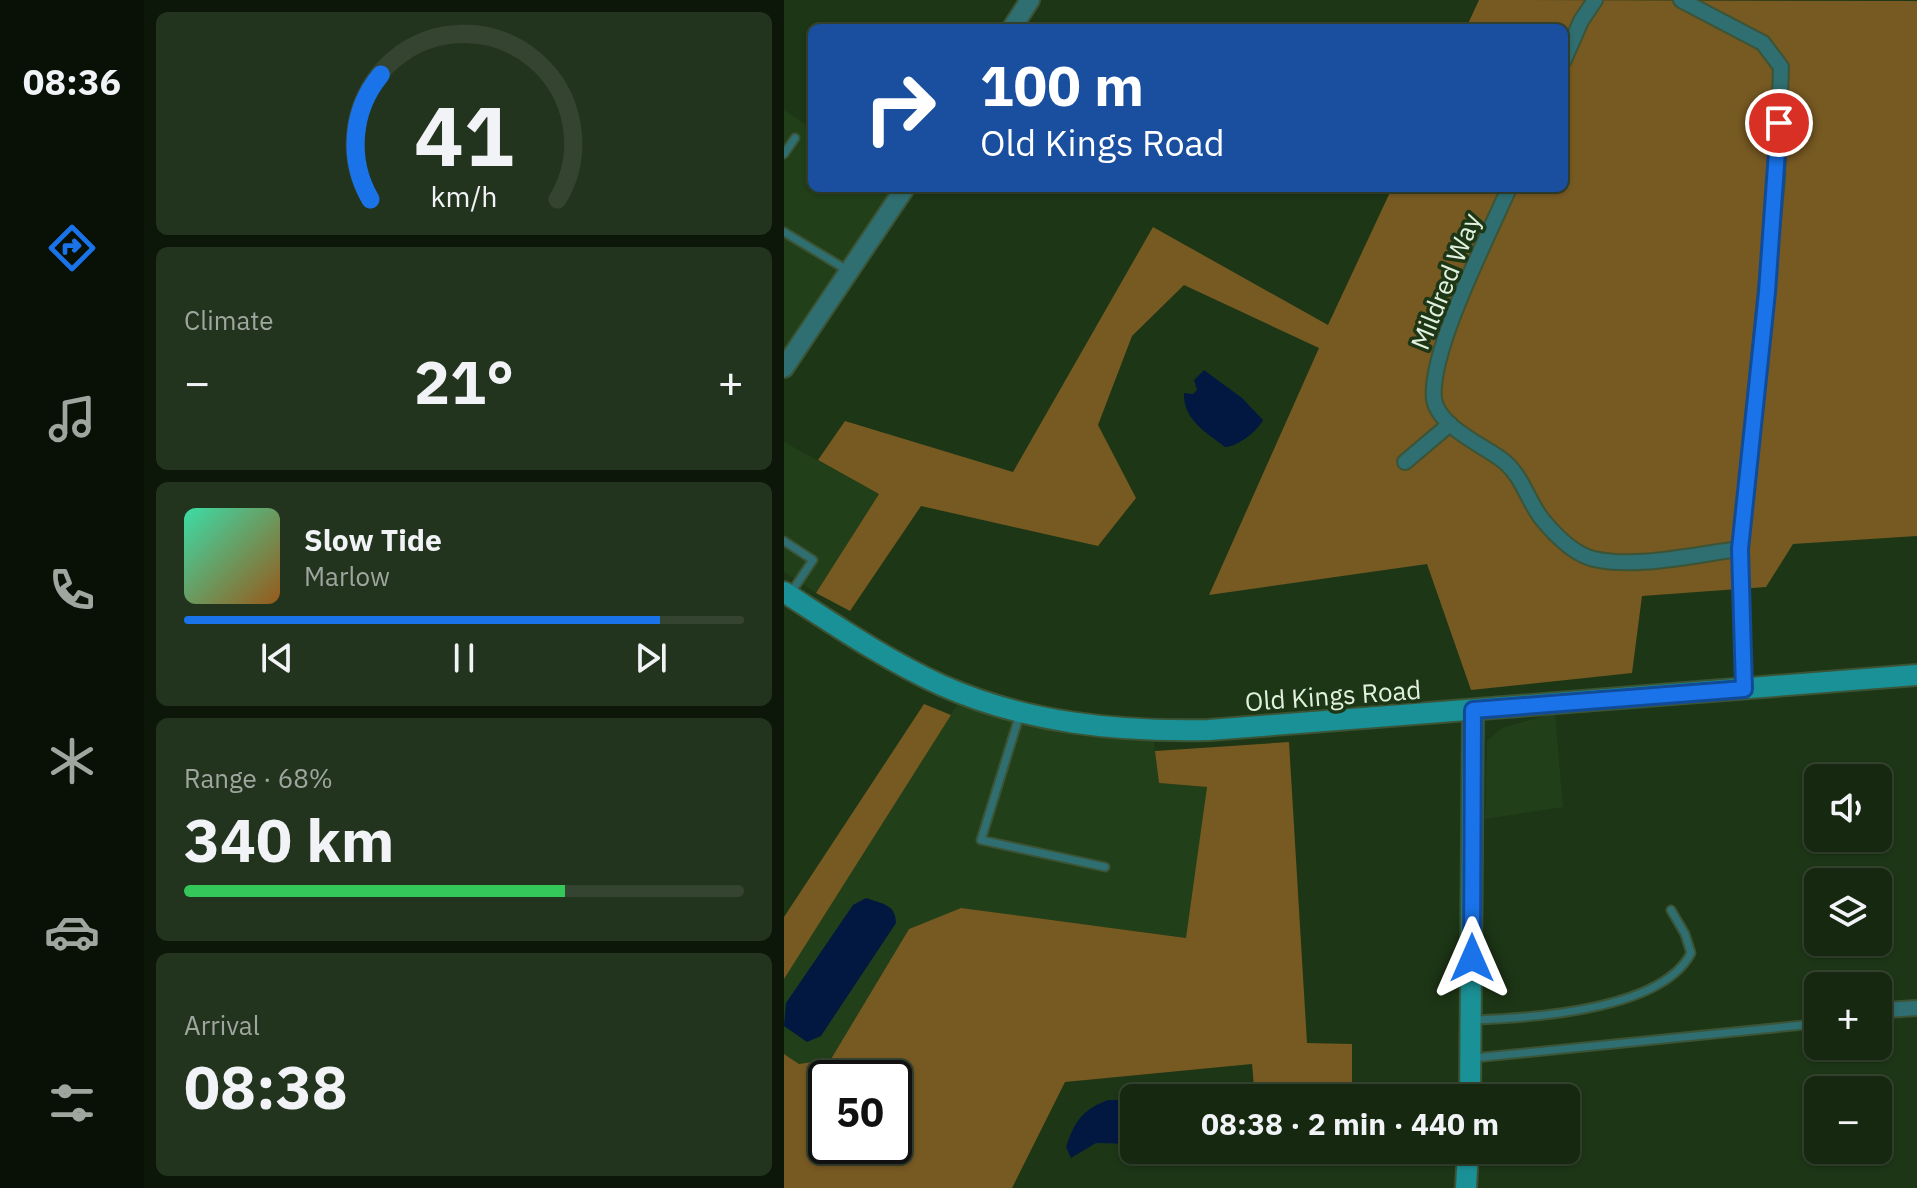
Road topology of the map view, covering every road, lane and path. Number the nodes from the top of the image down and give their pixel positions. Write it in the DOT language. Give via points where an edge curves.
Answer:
graph roads {
  1 [pos="1030,0"];
  2 [pos="1595,0"];
  3 [pos="1681,0"];
  4 [pos="1015,24"];
  5 [pos="1568,51"];
  6 [pos="795,138"];
  7 [pos="784,154"];
  8 [pos="902,192"];
  9 [pos="1507,192"];
  10 [pos="784,232"];
  11 [pos="849,271"];
  12 [pos="784,368"];
  13 [pos="1450,424"];
  14 [pos="1405,462"];
  15 [pos="784,541"];
  16 [pos="1740,549"];
  17 [pos="786,594"];
  18 [pos="1917,675"];
  19 [pos="1744,689"];
  20 [pos="1473,710"];
  21 [pos="1021,712"];
  22 [pos="1105,867"];
  23 [pos="1671,910"];
  24 [pos="1917,1008"];
  25 [pos="1892,1010"];
  26 [pos="1471,1020"];
  27 [pos="1804,1025"];
  28 [pos="1471,1058"];
  29 [pos="1470,1084"];
  30 [pos="1467,1164"];
  31 [pos="1466,1188"];
  1 -- 4 [label="street"];
  2 -- 5 [label="street"];
  3 -- 16 [label="street" via="1763,43 1781,67 1777,179"];
  6 -- 7 [label="lane"];
  8 -- 11 [label="street"];
  9 -- 13 [label="street, Mildred Way" via="1435,366 1434,403"];
  10 -- 11 [label="lane"];
  11 -- 12 [label="street"];
  13 -- 14 [label="street"];
  13 -- 16 [label="street, Mildred Way" via="1503,461 1563,543 1592,559 1623,563"];
  15 -- 17 [label="lane" via="813,560"];
  16 -- 19 [label="street"];
  17 -- 21 [label="main road, Old Kings Road" via="941,685"];
  18 -- 19 [label="main road, Old Kings Road"];
  19 -- 20 [label="main road, Old Kings Road"];
  20 -- 21 [label="main road, Old Kings Road" via="1151,731 1082,725"];
  20 -- 26 [label="main road"];
  21 -- 22 [label="lane" via="981,840"];
  23 -- 26 [label="lane" via="1691,953 1684,968 1662,984 1585,1009"];
  24 -- 25 [label="street"];
  26 -- 28 [label="main road"];
  27 -- 28 [label="lane"];
  28 -- 29 [label="main road"];
  30 -- 31 [label="main road"];
}
